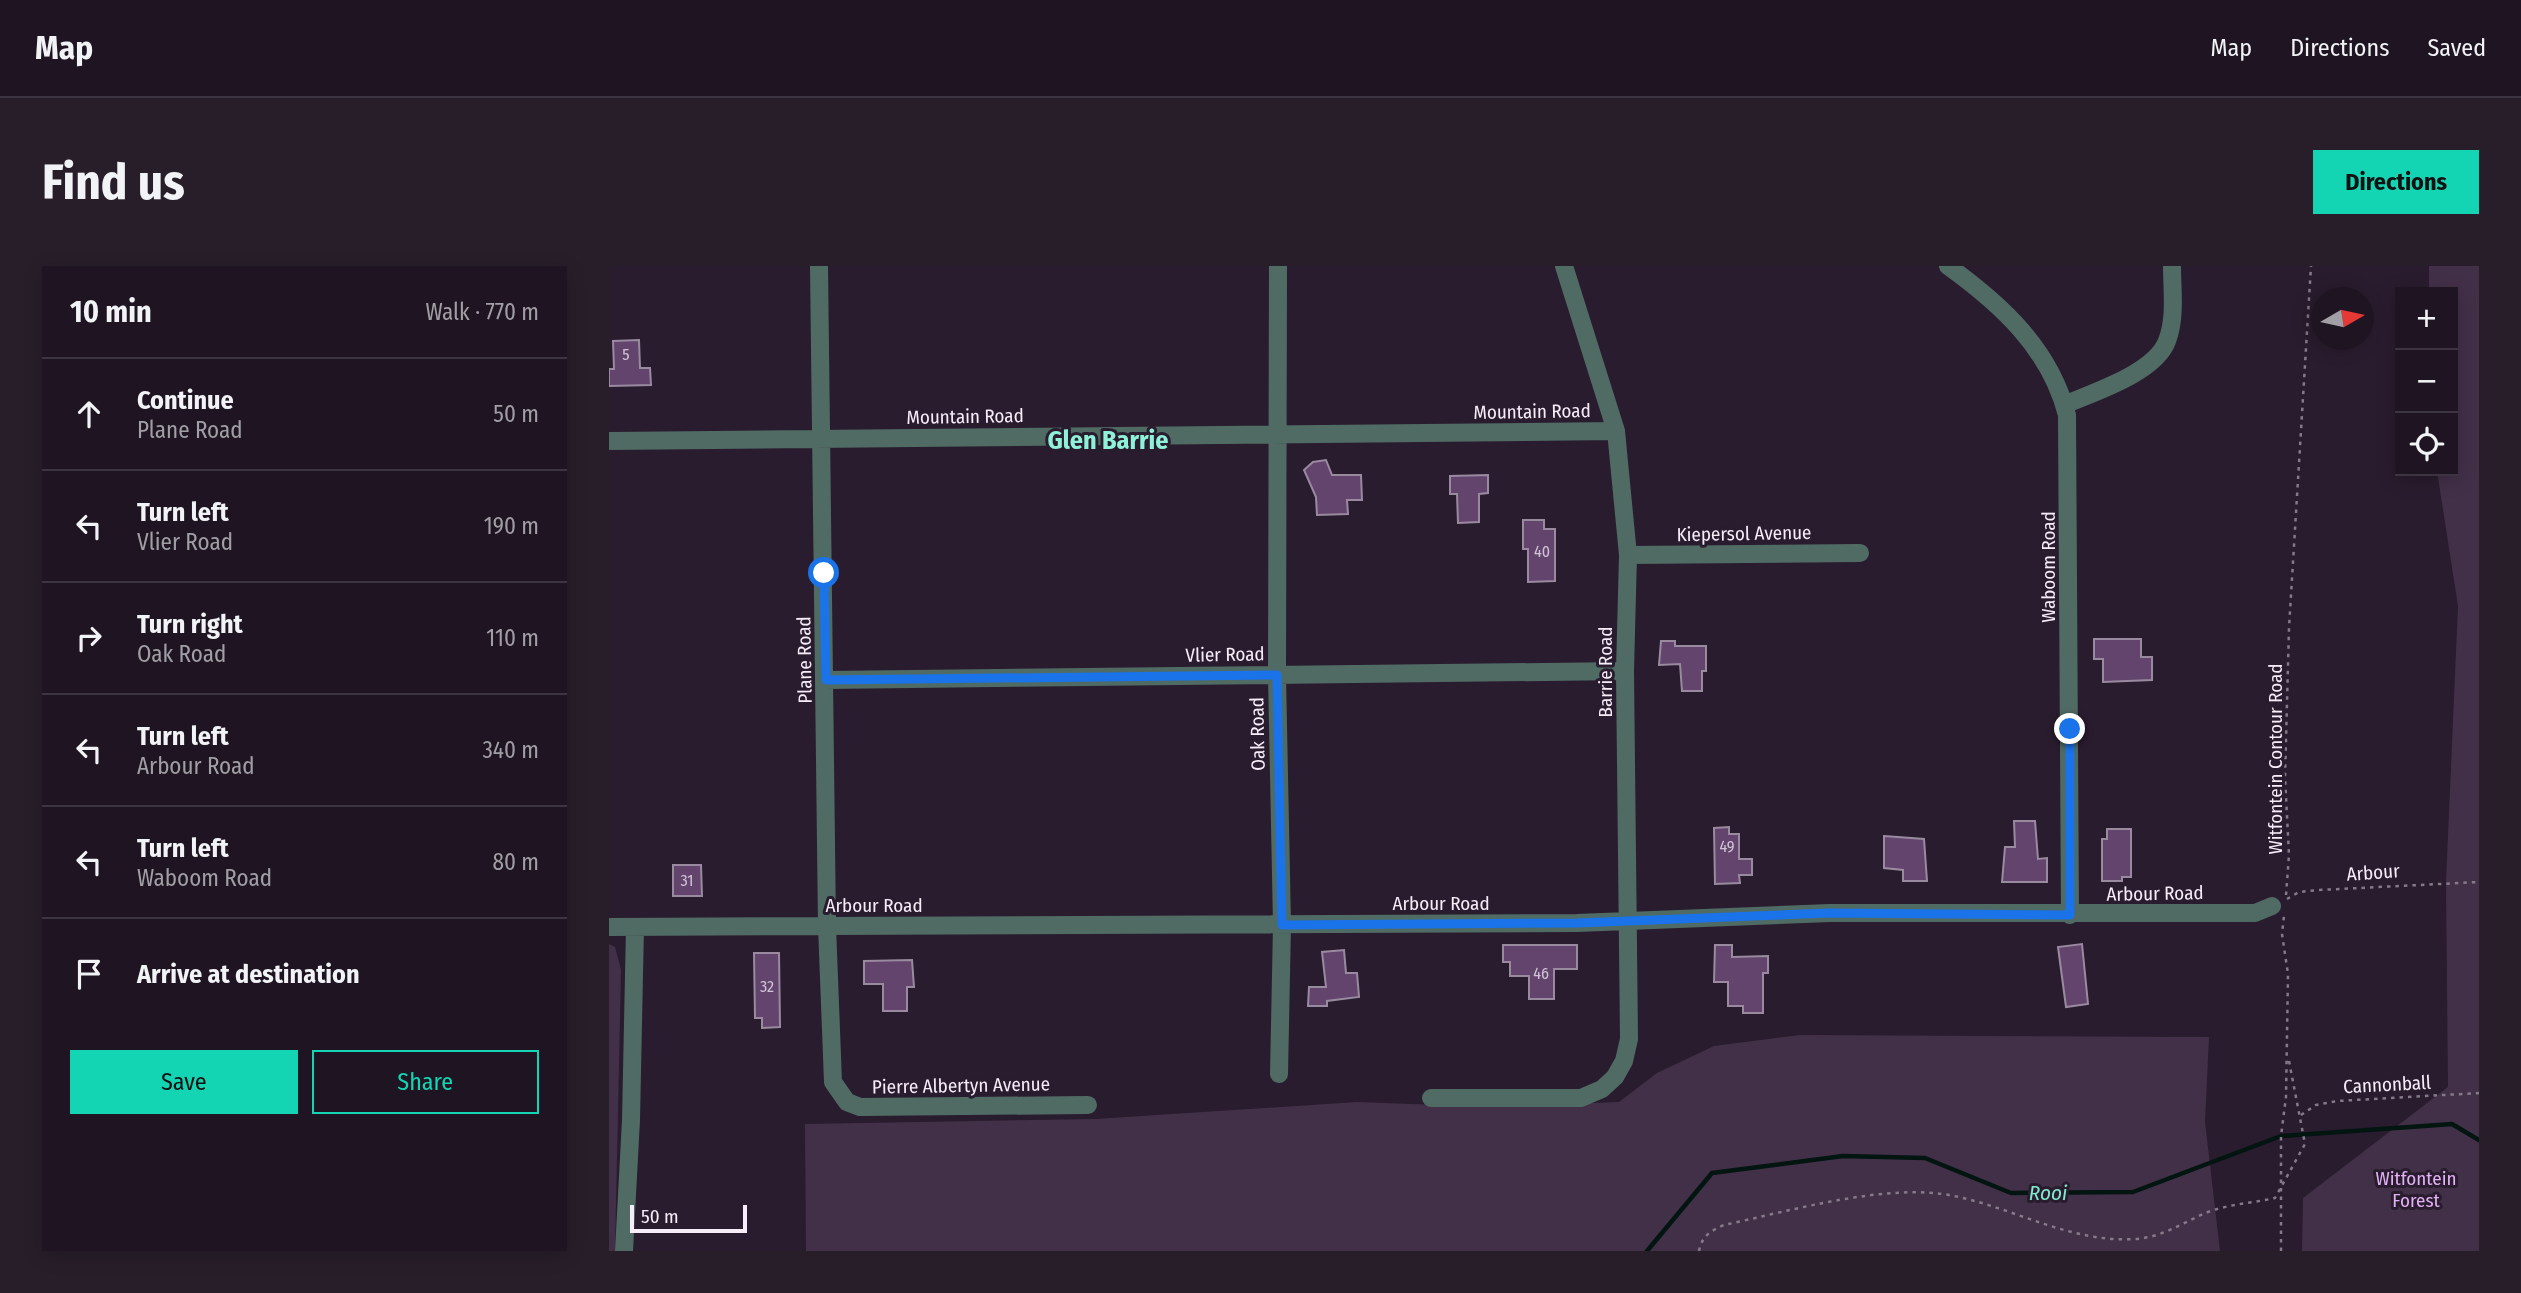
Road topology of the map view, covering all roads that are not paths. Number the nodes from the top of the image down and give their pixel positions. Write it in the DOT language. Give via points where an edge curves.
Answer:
graph roads {
  1 [pos="819,266"];
  2 [pos="1277,266"];
  3 [pos="1564,266"];
  4 [pos="1948,266"];
  5 [pos="2172,266"];
  6 [pos="2064,405"];
  7 [pos="1616,431"];
  8 [pos="1278,435"];
  9 [pos="822,439"];
  10 [pos="609,441"];
  11 [pos="1860,553"];
  12 [pos="1627,555"];
  13 [pos="1625,671"];
  14 [pos="1277,675"];
  15 [pos="826,680"];
  16 [pos="2281,906"];
  17 [pos="2070,915"];
  18 [pos="1628,920"];
  19 [pos="1282,925"];
  20 [pos="827,926"];
  21 [pos="609,927"];
  22 [pos="635,927"];
  23 [pos="1279,1074"];
  24 [pos="1431,1098"];
  25 [pos="1088,1104"];
  26 [pos="624,1251"];
  1 -- 9 [label="street, Plane Road"];
  2 -- 8 [label="street, Oak Road"];
  3 -- 7 [label="street, Barrie Road"];
  4 -- 6 [label="street, Waboom Road" via="2024,330 2042,354"];
  5 -- 6 [label="street" via="2171,326 2161,354 2146,367"];
  6 -- 17 [label="street, Waboom Road" via="2069,452"];
  7 -- 8 [label="street, Mountain Road"];
  7 -- 12 [label="street, Barrie Road"];
  8 -- 9 [label="street, Mountain Road"];
  8 -- 14 [label="street, Oak Road"];
  9 -- 10 [label="street, Mountain Road"];
  9 -- 15 [label="street, Plane Road"];
  11 -- 12 [label="street, Kiepersol Avenue"];
  12 -- 13 [label="street, Barrie Road"];
  13 -- 14 [label="street, Vlier Road"];
  13 -- 18 [label="street, Barrie Road"];
  14 -- 15 [label="street, Vlier Road"];
  14 -- 19 [label="street, Oak Road"];
  15 -- 20 [label="street, Plane Road"];
  16 -- 17 [label="street, Arbour Road" via="2255,913"];
  17 -- 18 [label="street, Arbour Road" via="1830,913"];
  18 -- 19 [label="street, Arbour Road"];
  18 -- 24 [label="street, Barrie Road" via="1629,1039 1621,1068 1611,1082 1593,1094 1566,1099"];
  19 -- 20 [label="street, Arbour Road"];
  19 -- 23 [label="street, Oak Road"];
  20 -- 22 [label="street, Arbour Road"];
  20 -- 25 [label="street, Pierre Albertyn Avenue" via="831,1072 847,1102 881,1109"];
  21 -- 22 [label="street, Arbour Road"];
  22 -- 26 [label="street"];
}
